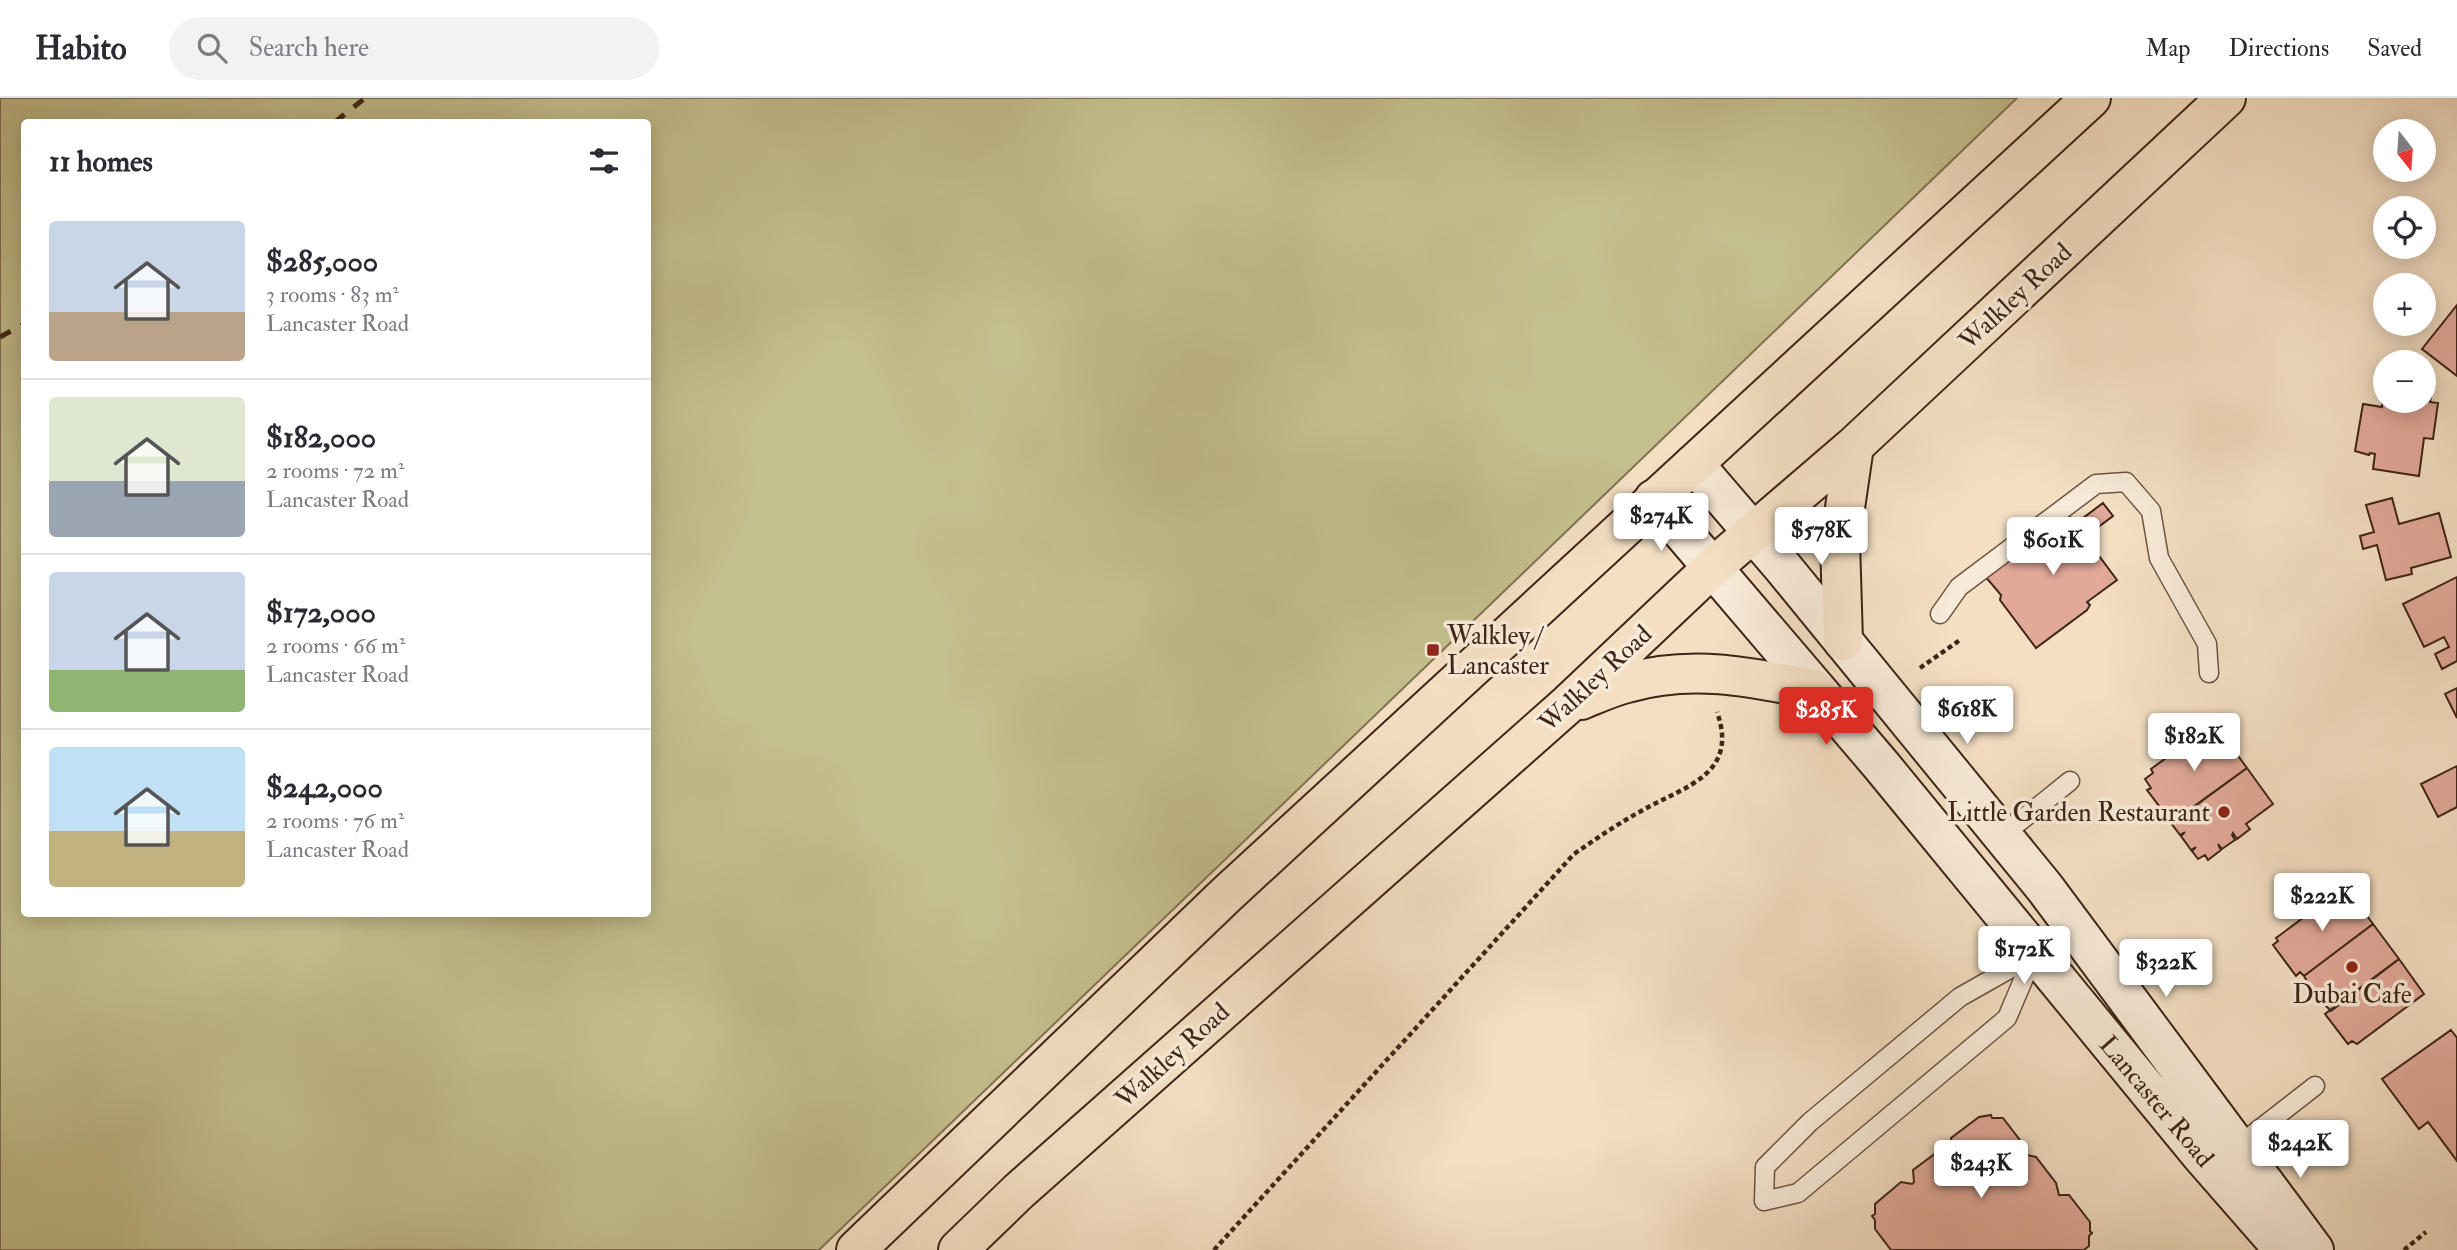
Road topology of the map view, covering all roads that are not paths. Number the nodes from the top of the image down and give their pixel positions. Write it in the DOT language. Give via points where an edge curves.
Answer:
graph roads {
  1 [pos="2091,98"];
  2 [pos="2226,98"];
  3 [pos="1854,446"];
  4 [pos="1694,464"];
  5 [pos="1654,499"];
  6 [pos="1754,532"];
  7 [pos="1713,567"];
  8 [pos="1940,614"];
  9 [pos="1843,641"];
  10 [pos="2209,673"];
  11 [pos="1816,690"];
  12 [pos="1566,706"];
  13 [pos="2070,782"];
  14 [pos="2003,835"];
  15 [pos="2035,952"];
  16 [pos="2315,1086"];
  17 [pos="2225,1157"];
  18 [pos="856,1250"];
  19 [pos="957,1250"];
  20 [pos="2284,1250"];
  21 [pos="2314,1250"];
  1 -- 4 [label="main road"];
  2 -- 3 [label="main road, Walkley Road"];
  3 -- 6 [label="main road, Walkley Road"];
  3 -- 9 [label="main road" via="1840,542"];
  4 -- 5 [label="main road"];
  4 -- 6 [label="street, Lancaster Road"];
  5 -- 7 [label="street, Lancaster Road"];
  5 -- 18 [label="main road" via="1227,894"];
  6 -- 7 [label="main road, Walkley Road"];
  6 -- 9 [label="street, Lancaster Road"];
  7 -- 11 [label="street, Lancaster Road"];
  7 -- 12 [label="main road, Walkley Road"];
  8 -- 10 [label="lane" via="1959,587 2096,484 2126,482 2151,511 2160,558 2207,644"];
  9 -- 14 [label="street, Lancaster Road"];
  11 -- 12 [label="main road" via="1747,676 1685,673 1628,682"];
  11 -- 15 [label="street, Lancaster Road"];
  12 -- 19 [label="main road, Walkley Road"];
  13 -- 14 [label="lane"];
  14 -- 17 [label="street, Lancaster Road" via="2045,888"];
  15 -- 15 [label="lane" via="1960,997 1811,1122 1765,1167 1764,1201 1798,1193 2007,1018"];
  15 -- 17 [label="street, Lancaster Road"];
  16 -- 17 [label="lane"];
  17 -- 20 [label="street, Lancaster Road"];
  17 -- 21 [label="street, Lancaster Road"];
}
